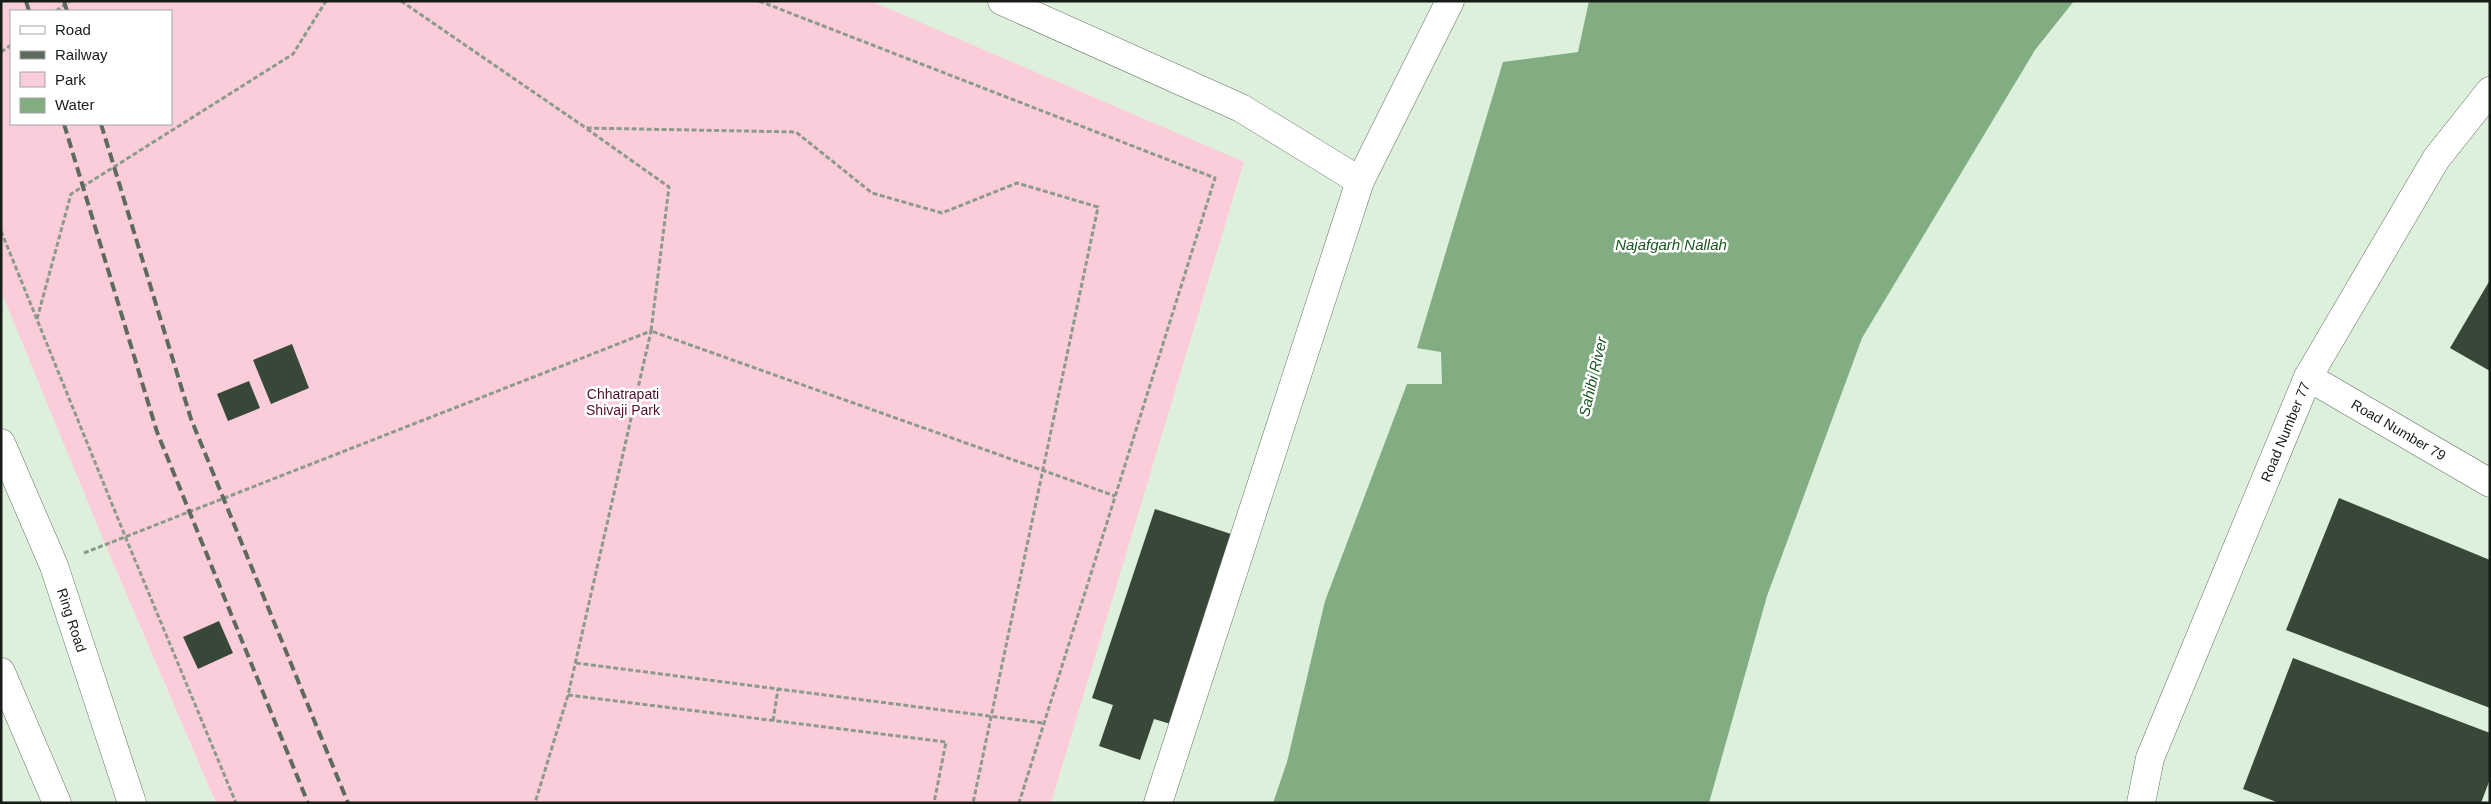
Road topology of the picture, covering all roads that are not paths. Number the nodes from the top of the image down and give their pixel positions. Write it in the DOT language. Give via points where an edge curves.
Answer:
graph roads {
  1 [pos="1002,1"];
  2 [pos="1450,1"];
  3 [pos="2490,92"];
  4 [pos="1360,181"];
  5 [pos="2308,377"];
  6 [pos="1,443"];
  7 [pos="2490,483"];
  8 [pos="1,672"];
  9 [pos="57,803"];
  10 [pos="132,803"];
  11 [pos="1158,803"];
  12 [pos="2141,803"];
  1 -- 4 [label="street" via="1241,108"];
  2 -- 4 [label="street"];
  3 -- 5 [label="street, Road Number 77" via="2436,159"];
  4 -- 11 [label="street"];
  5 -- 7 [label="street, Road Number 79"];
  5 -- 12 [label="street, Road Number 77" via="2150,758"];
  6 -- 10 [label="street, Ring Road" via="54,566"];
  8 -- 9 [label="street"];
}
